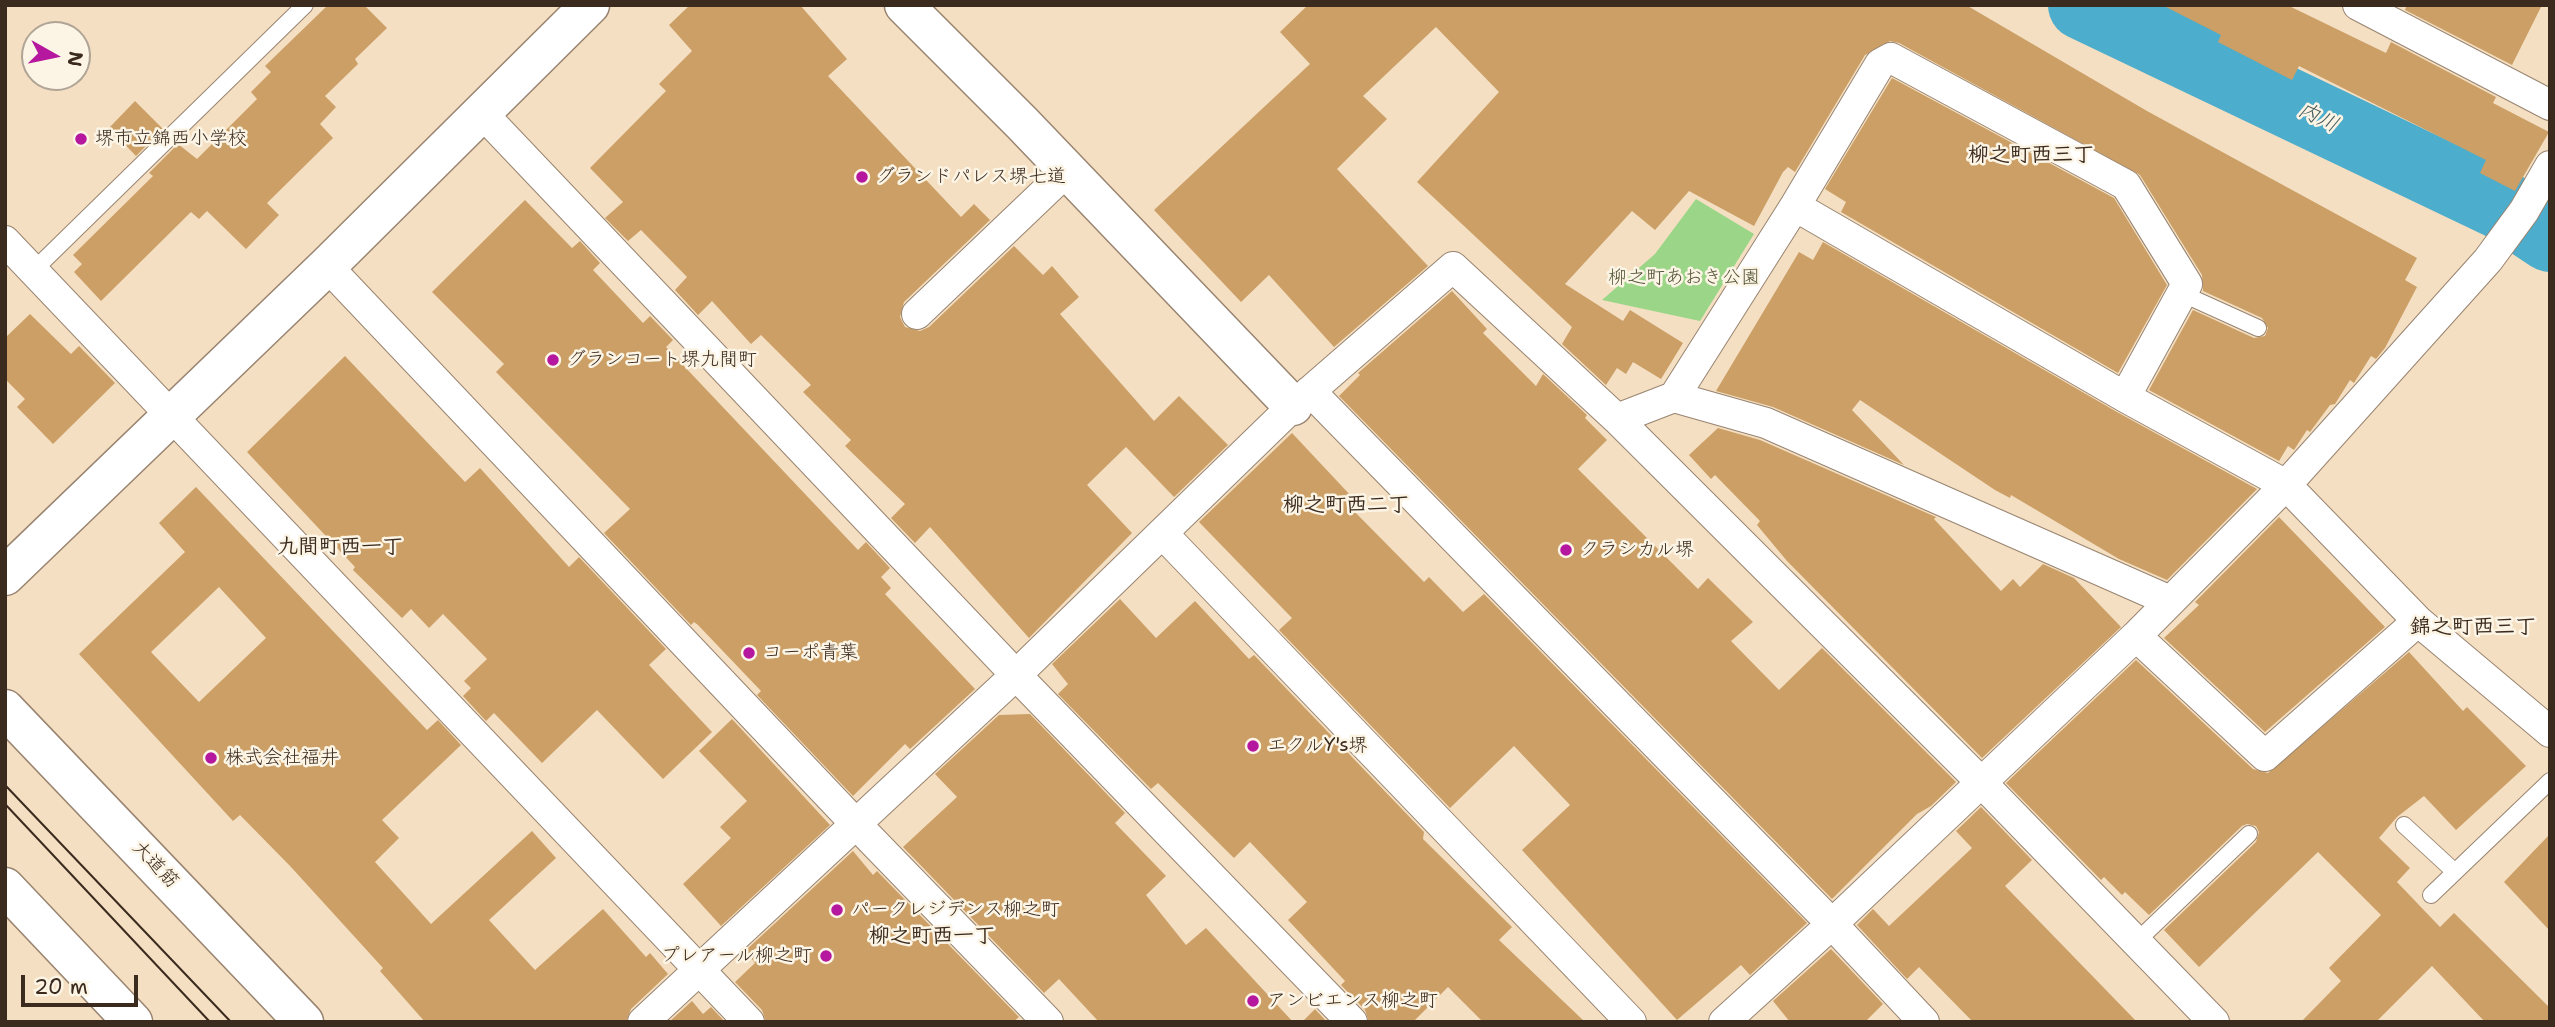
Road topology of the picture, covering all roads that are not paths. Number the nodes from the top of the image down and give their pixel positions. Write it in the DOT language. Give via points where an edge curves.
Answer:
graph roads {
  1 [pos="306,5"];
  2 [pos="590,5"];
  3 [pos="904,5"];
  4 [pos="2358,5"];
  5 [pos="2550,105"];
  6 [pos="482,113"];
  7 [pos="2550,166"];
  8 [pos="1068,170"];
  9 [pos="1794,206"];
  10 [pos="5,240"];
  11 [pos="327,267"];
  12 [pos="34,270"];
  13 [pos="2183,294"];
  14 [pos="917,314"];
  15 [pos="2258,328"];
  16 [pos="1674,397"];
  17 [pos="2125,397"];
  18 [pos="1302,399"];
  19 [pos="172,415"];
  20 [pos="1617,419"];
  21 [pos="2286,485"];
  22 [pos="1162,533"];
  23 [pos="5,576"];
  24 [pos="2170,601"];
  25 [pos="2418,621"];
  26 [pos="2136,636"];
  27 [pos="1016,675"];
  28 [pos="5,709"];
  29 [pos="2550,732"];
  30 [pos="2550,781"];
  31 [pos="1981,782"];
  32 [pos="855,823"];
  33 [pos="2404,825"];
  34 [pos="2249,834"];
  35 [pos="2455,872"];
  36 [pos="5,887"];
  37 [pos="2431,895"];
  38 [pos="1832,924"];
  39 [pos="2136,942"];
  40 [pos="699,968"];
  41 [pos="1728,1021"];
  42 [pos="133,1022"];
  43 [pos="304,1022"];
  44 [pos="643,1022"];
  45 [pos="749,1022"];
  46 [pos="1048,1022"];
  47 [pos="1352,1022"];
  48 [pos="1631,1022"];
  49 [pos="1924,1022"];
  50 [pos="2214,1022"];
  1 -- 12 [label="lane"];
  2 -- 6 [label="street"];
  3 -- 8 [label="street"];
  4 -- 5 [label="street"];
  6 -- 11 [label="street"];
  6 -- 27 [label="street"];
  7 -- 21 [label="street" via="2488,260"];
  8 -- 14 [label="street"];
  8 -- 18 [label="street"];
  9 -- 13 [label="street" via="1880,64 1891,58 2126,185 2187,285"];
  9 -- 16 [label="street"];
  9 -- 17 [label="street"];
  10 -- 12 [label="street"];
  11 -- 19 [label="street"];
  11 -- 32 [label="street"];
  12 -- 19 [label="street"];
  13 -- 15 [label="lane"];
  13 -- 17 [label="street"];
  16 -- 20 [label="street"];
  16 -- 24 [label="street" via="1766,423"];
  17 -- 21 [label="street"];
  18 -- 20 [label="street" via="1453,267"];
  18 -- 22 [label="street"];
  18 -- 38 [label="street"];
  19 -- 23 [label="street"];
  19 -- 40 [label="street"];
  20 -- 31 [label="street"];
  21 -- 24 [label="street"];
  21 -- 25 [label="street"];
  22 -- 27 [label="street"];
  22 -- 48 [label="street"];
  24 -- 26 [label="street"];
  25 -- 26 [label="street" via="2265,756"];
  25 -- 29 [label="street"];
  26 -- 31 [label="street"];
  27 -- 32 [label="street"];
  27 -- 47 [label="street"];
  28 -- 43 [label="street, 大道筋"];
  30 -- 35 [label="lane"];
  31 -- 38 [label="street"];
  31 -- 39 [label="street"];
  32 -- 40 [label="street"];
  32 -- 46 [label="street"];
  33 -- 35 [label="lane"];
  34 -- 39 [label="lane"];
  35 -- 37 [label="lane"];
  36 -- 42 [label="street"];
  38 -- 41 [label="street"];
  38 -- 49 [label="street"];
  39 -- 50 [label="street"];
  40 -- 44 [label="street"];
  40 -- 45 [label="street"];
}
